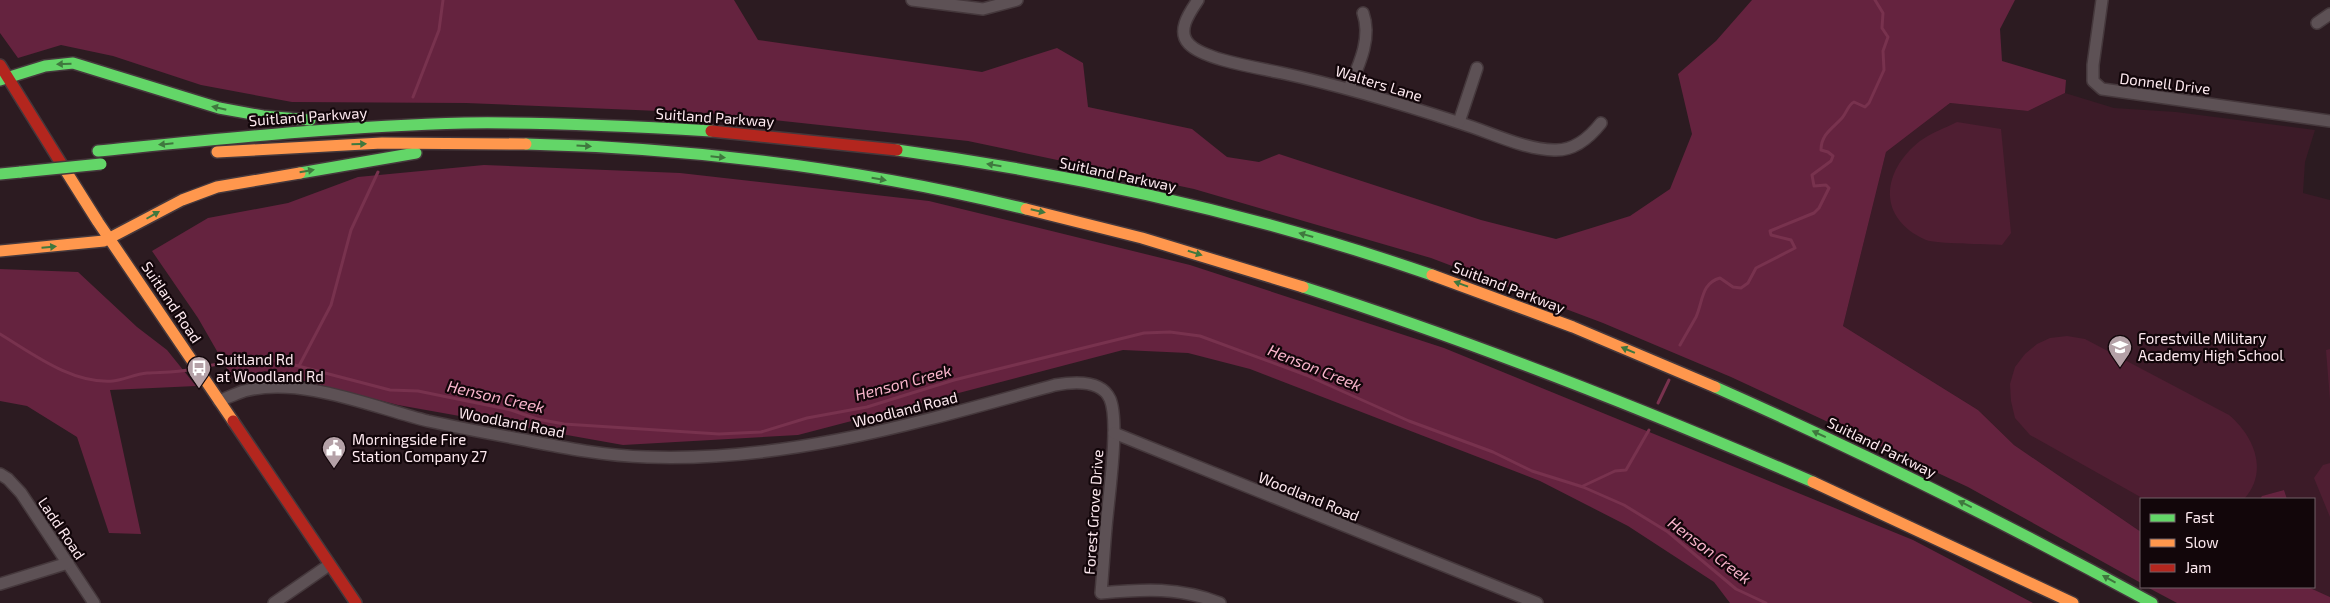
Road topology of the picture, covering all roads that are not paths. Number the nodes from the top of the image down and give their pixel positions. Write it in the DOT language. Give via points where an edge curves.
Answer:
graph roads {
  1 [pos="912,0"];
  2 [pos="1017,0"];
  3 [pos="1198,0"];
  4 [pos="2102,0"];
  5 [pos="930,1"];
  6 [pos="1363,13"];
  7 [pos="2330,14"];
  8 [pos="2317,23"];
  9 [pos="0,66"];
  10 [pos="1477,68"];
  11 [pos="4,79"];
  12 [pos="1349,88"];
  13 [pos="1459,122"];
  14 [pos="2330,122"];
  15 [pos="1601,123"];
  16 [pos="442,124"];
  17 [pos="535,144"];
  18 [pos="93,151"];
  19 [pos="68,154"];
  20 [pos="204,154"];
  21 [pos="39,157"];
  22 [pos="106,163"];
  23 [pos="0,174"];
  24 [pos="110,240"];
  25 [pos="0,251"];
  26 [pos="220,401"];
  27 [pos="1114,433"];
  28 [pos="0,474"];
  29 [pos="68,564"];
  30 [pos="329,565"];
  31 [pos="0,584"];
  32 [pos="1196,598"];
  33 [pos="94,603"];
  34 [pos="274,603"];
  35 [pos="356,603"];
  36 [pos="1220,603"];
  37 [pos="1537,603"];
  38 [pos="2074,603"];
  39 [pos="2152,603"];
  1 -- 5 [label="street"];
  2 -- 5 [label="street" via="983,9"];
  3 -- 12 [label="street, Walters Lane" via="1183,29 1188,44 1236,63"];
  4 -- 14 [label="street, Donnell Drive" via="2093,65 2096,85 2113,92"];
  6 -- 12 [label="street" via="1366,34"];
  7 -- 8 [label="street"];
  9 -- 11 [label="main road, Suitland Road"];
  10 -- 13 [label="street"];
  16 -- 11 [label="main road, one-way" via="385,117 310,120 248,114 192,101 73,63 45,66"];
  11 -- 24 [label="main road, Suitland Road"];
  12 -- 13 [label="street, Walters Lane"];
  13 -- 15 [label="street, Walters Lane" via="1524,145 1556,150 1578,144"];
  16 -- 18 [label="main road, Suitland Parkway, one-way" via="289,132"];
  39 -- 16 [label="main road, Suitland Parkway, one-way" via="1967,505 1728,392 1517,305 1388,259 1310,236 1203,207 1096,184 881,149 663,128"];
  20 -- 17 [label="main road, Suitland Parkway, one-way" via="368,143"];
  24 -- 17 [label="main road, one-way" via="182,200 223,186 414,153"];
  17 -- 38 [label="main road, Suitland Parkway, one-way" via="697,155 876,178 1018,206 1195,253 1432,331 1637,408 1880,511"];
  19 -- 21 [label="main road"];
  22 -- 23 [label="main road, bridge"];
  25 -- 24 [label="main road, one-way"];
  24 -- 26 [label="main road, Suitland Road"];
  26 -- 27 [label="street, Woodland Road" via="244,391 294,389 330,394 430,421 573,449 647,457 806,448 1055,385 1078,383 1101,389 1110,399"];
  26 -- 30 [label="main road, Suitland Road"];
  27 -- 32 [label="street, Forest Grove Drive" via="1101,593 1158,590"];
  27 -- 37 [label="street, Woodland Road"];
  28 -- 29 [label="street, Ladd Road" via="21,493"];
  29 -- 31 [label="street"];
  29 -- 33 [label="street, Ladd Road"];
  30 -- 34 [label="street"];
  30 -- 35 [label="main road, Suitland Road"];
  32 -- 36 [label="street"];
}
